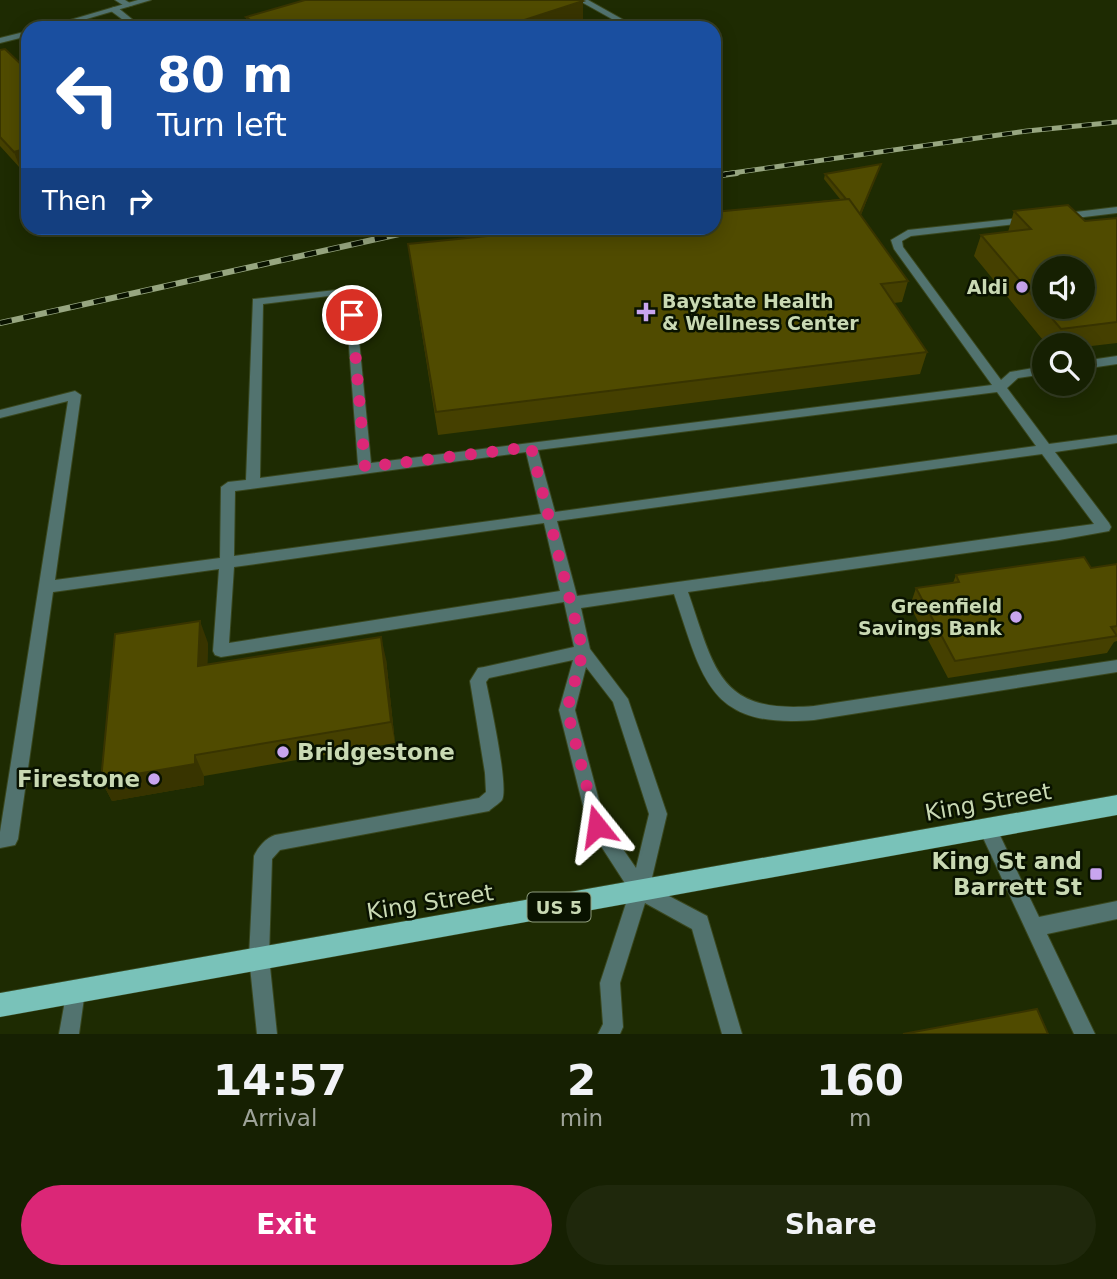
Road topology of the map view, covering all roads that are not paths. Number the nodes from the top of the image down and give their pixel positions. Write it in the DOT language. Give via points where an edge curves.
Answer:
graph roads {
  1 [pos="119,0"];
  2 [pos="147,0"];
  3 [pos="582,0"];
  4 [pos="129,5"];
  5 [pos="114,9"];
  6 [pos="72,21"];
  7 [pos="130,21"];
  8 [pos="621,21"];
  9 [pos="21,35"];
  10 [pos="0,41"];
  11 [pos="1117,210"];
  12 [pos="1052,217"];
  13 [pos="1039,219"];
  14 [pos="1117,360"];
  15 [pos="1095,363"];
  16 [pos="1032,372"];
  17 [pos="999,388"];
  18 [pos="0,414"];
  19 [pos="1117,439"];
  20 [pos="531,447"];
  21 [pos="1046,450"];
  22 [pos="365,467"];
  23 [pos="253,482"];
  24 [pos="547,516"];
  25 [pos="1110,525"];
  26 [pos="226,564"];
  27 [pos="47,587"];
  28 [pos="679,588"];
  29 [pos="570,599"];
  30 [pos="583,651"];
  31 [pos="1117,666"];
  32 [pos="1117,805"];
  33 [pos="988,829"];
  34 [pos="0,840"];
  35 [pos="640,890"];
  36 [pos="1117,910"];
  37 [pos="1034,927"];
  38 [pos="259,957"];
  39 [pos="75,991"];
  40 [pos="0,1005"];
  41 [pos="613,1032"];
  42 [pos="69,1034"];
  43 [pos="267,1034"];
  44 [pos="732,1034"];
  45 [pos="1085,1034"];
  1 -- 4 [label="street"];
  2 -- 4 [label="street"];
  3 -- 8 [label="street"];
  4 -- 5 [label="street"];
  5 -- 6 [label="street"];
  5 -- 7 [label="street"];
  9 -- 10 [label="street"];
  11 -- 12 [label="street"];
  13 -- 17 [label="street" via="908,233 896,240"];
  14 -- 15 [label="street"];
  16 -- 17 [label="street" via="1014,375"];
  17 -- 20 [label="street"];
  17 -- 21 [label="street"];
  18 -- 27 [label="street" via="75,396"];
  19 -- 21 [label="street"];
  20 -- 22 [label="street"];
  20 -- 24 [label="street"];
  21 -- 24 [label="street"];
  21 -- 25 [label="street"];
  22 -- 23 [label="street"];
  22 -- 23 [label="street" via="350,290 257,301"];
  23 -- 26 [label="street" via="228,487"];
  24 -- 26 [label="street"];
  24 -- 29 [label="street"];
  25 -- 28 [label="street" via="1059,536"];
  26 -- 27 [label="street"];
  26 -- 29 [label="street" via="220,651"];
  27 -- 34 [label="street" via="9,839"];
  28 -- 29 [label="street"];
  28 -- 31 [label="street" via="715,684 763,714 814,713"];
  29 -- 30 [label="street"];
  30 -- 35 [label="street" via="567,710 597,826"];
  30 -- 35 [label="street" via="620,699 658,814"];
  30 -- 38 [label="street" via="484,673 478,681 495,796 483,805 275,844 263,856"];
  32 -- 33 [label="main road, King Street / US 5"];
  33 -- 35 [label="main road, King Street / US 5"];
  33 -- 37 [label="street"];
  35 -- 38 [label="main road, King Street / US 5"];
  35 -- 41 [label="street" via="610,983"];
  35 -- 44 [label="street" via="699,923"];
  36 -- 37 [label="street"];
  37 -- 45 [label="street"];
  38 -- 39 [label="main road, King Street / US 5"];
  38 -- 43 [label="street"];
  39 -- 40 [label="main road, King Street / US 5"];
  39 -- 42 [label="street"];
}
